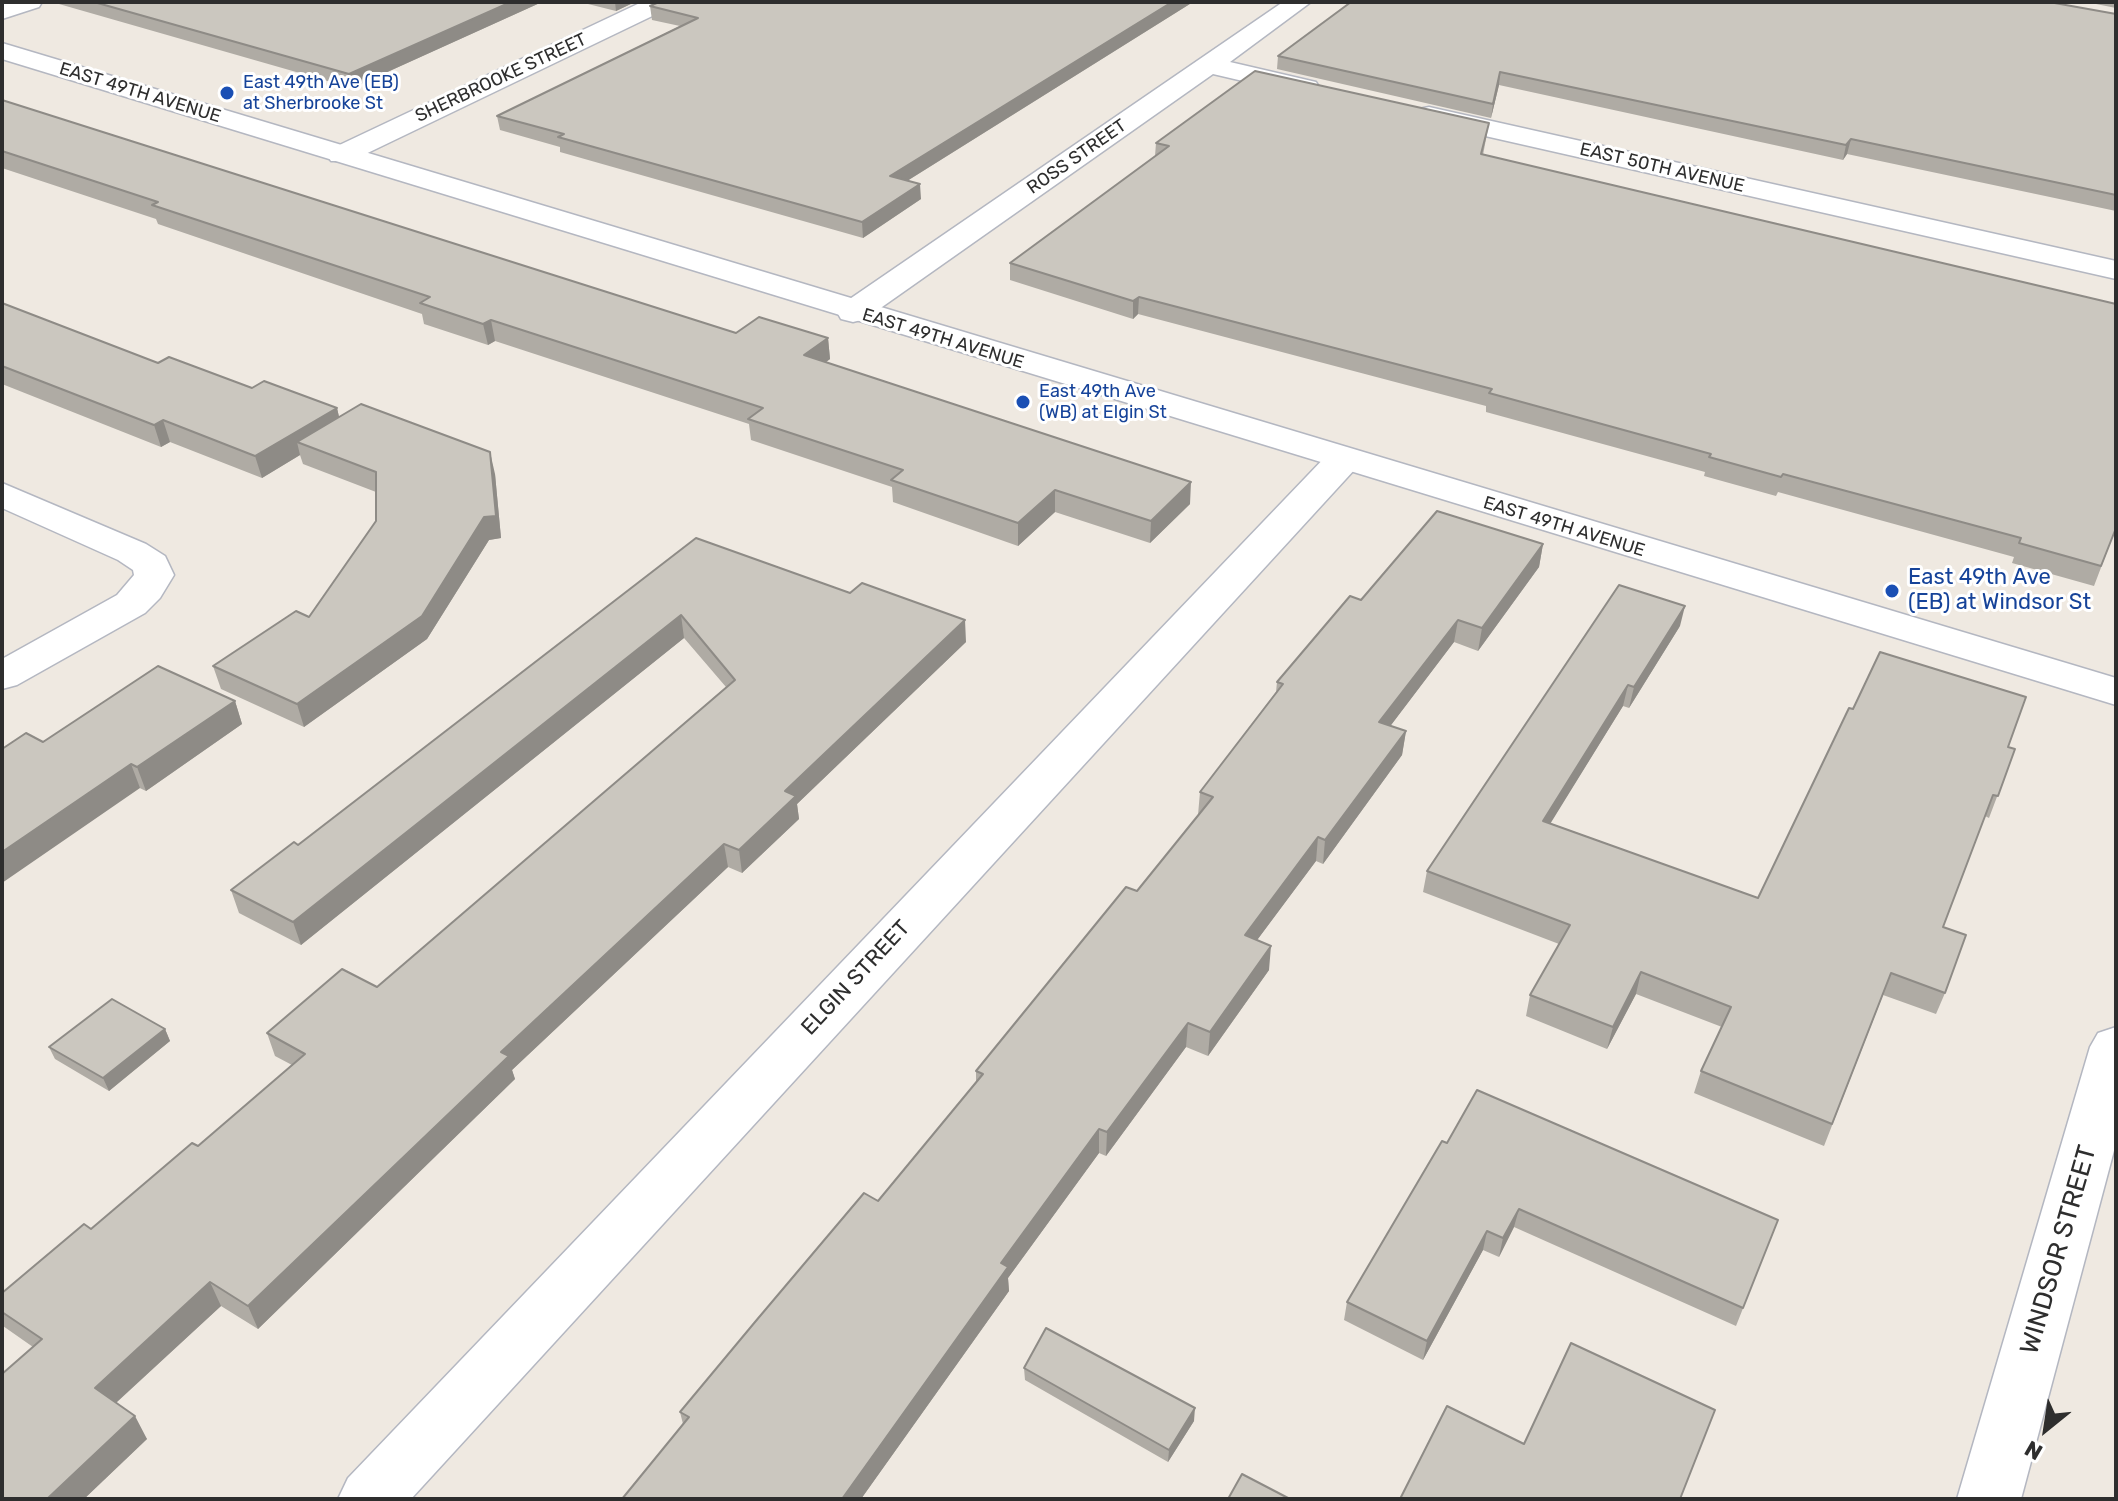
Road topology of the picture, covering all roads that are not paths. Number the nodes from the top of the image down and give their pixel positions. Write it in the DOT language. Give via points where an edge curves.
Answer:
graph roads {
  1 [pos="30,2"];
  2 [pos="662,2"];
  3 [pos="1299,2"];
  4 [pos="2,12"];
  5 [pos="2,51"];
  6 [pos="1208,65"];
  7 [pos="1338,95"];
  8 [pos="1400,109"];
  9 [pos="341,155"];
  10 [pos="2116,270"];
  11 [pos="853,312"];
  12 [pos="1343,460"];
  13 [pos="2,494"];
  14 [pos="2,676"];
  15 [pos="2116,692"];
  16 [pos="2116,1047"];
  17 [pos="370,1499"];
  18 [pos="1989,1499"];
  1 -- 4 [label="street"];
  2 -- 9 [label="street, SHERBROOKE STREET"];
  3 -- 6 [label="street, ROSS STREET"];
  5 -- 9 [label="street, EAST 49TH AVENUE"];
  6 -- 7 [label="street"];
  6 -- 11 [label="street, ROSS STREET"];
  8 -- 10 [label="street, EAST 50TH AVENUE"];
  9 -- 11 [label="street, EAST 49TH AVENUE"];
  11 -- 12 [label="street, EAST 49TH AVENUE"];
  12 -- 15 [label="street, EAST 49TH AVENUE"];
  12 -- 17 [label="street, ELGIN STREET"];
  13 -- 14 [label="street" via="132,552 151,564 154,575 131,604"];
  16 -- 18 [label="street, WINDSOR STREET"];
}
